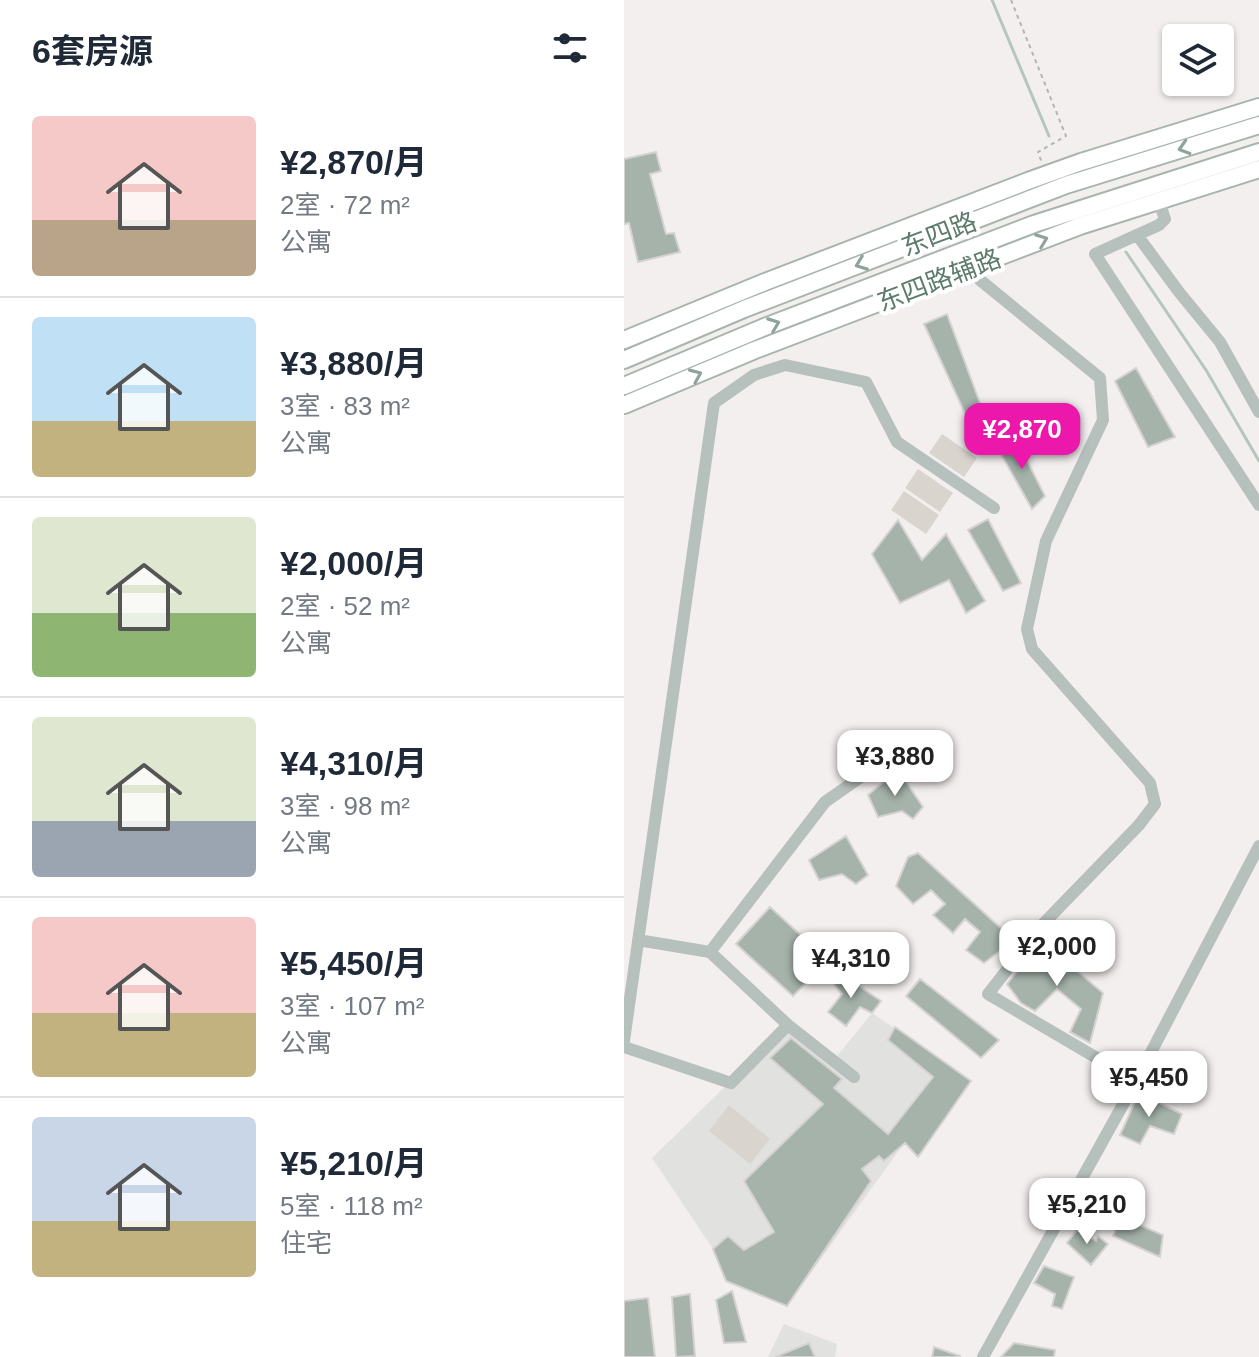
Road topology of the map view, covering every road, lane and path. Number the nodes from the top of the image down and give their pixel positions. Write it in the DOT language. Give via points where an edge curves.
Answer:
graph roads {
  1 [pos="1011,0"];
  2 [pos="1259,107"];
  3 [pos="1259,125"];
  4 [pos="1259,152"];
  5 [pos="1259,169"];
  6 [pos="1046,174"];
  7 [pos="1158,199"];
  8 [pos="1137,235"];
  9 [pos="980,280"];
  10 [pos="624,340"];
  11 [pos="624,360"];
  12 [pos="624,386"];
  13 [pos="624,405"];
  14 [pos="1259,412"];
  15 [pos="1259,505"];
  16 [pos="994,508"];
  17 [pos="892,755"];
  18 [pos="1259,846"];
  19 [pos="638,940"];
  20 [pos="710,952"];
  21 [pos="788,1025"];
  22 [pos="624,1044"];
  23 [pos="854,1077"];
  24 [pos="1136,1081"];
  25 [pos="983,1357"];
  1 -- 6 [label="path" via="1066,136 1038,152"];
  2 -- 6 [label="main road"];
  3 -- 11 [label="main road, 东四路, one-way" via="1066,185"];
  12 -- 4 [label="main road, 东四路, one-way" via="1034,224"];
  5 -- 7 [label="main road, 东四路辅路"];
  6 -- 10 [label="main road"];
  7 -- 8 [label="street" via="1165,219"];
  13 -- 7 [label="main road, 东四路辅路, one-way" via="755,350"];
  8 -- 14 [label="street" via="1220,342"];
  8 -- 15 [label="street" via="1095,254"];
  9 -- 24 [label="street" via="1100,378 1103,420 1046,541 1027,629 1032,649 1150,783 1155,804 1044,923 988,994"];
  16 -- 19 [label="street" via="897,442 866,382 785,365 754,375 714,403"];
  17 -- 20 [label="street" via="825,802"];
  18 -- 24 [label="street"];
  19 -- 20 [label="street"];
  19 -- 22 [label="street"];
  20 -- 21 [label="street"];
  21 -- 22 [label="street" via="731,1083"];
  21 -- 23 [label="street"];
  24 -- 25 [label="street"];
}
